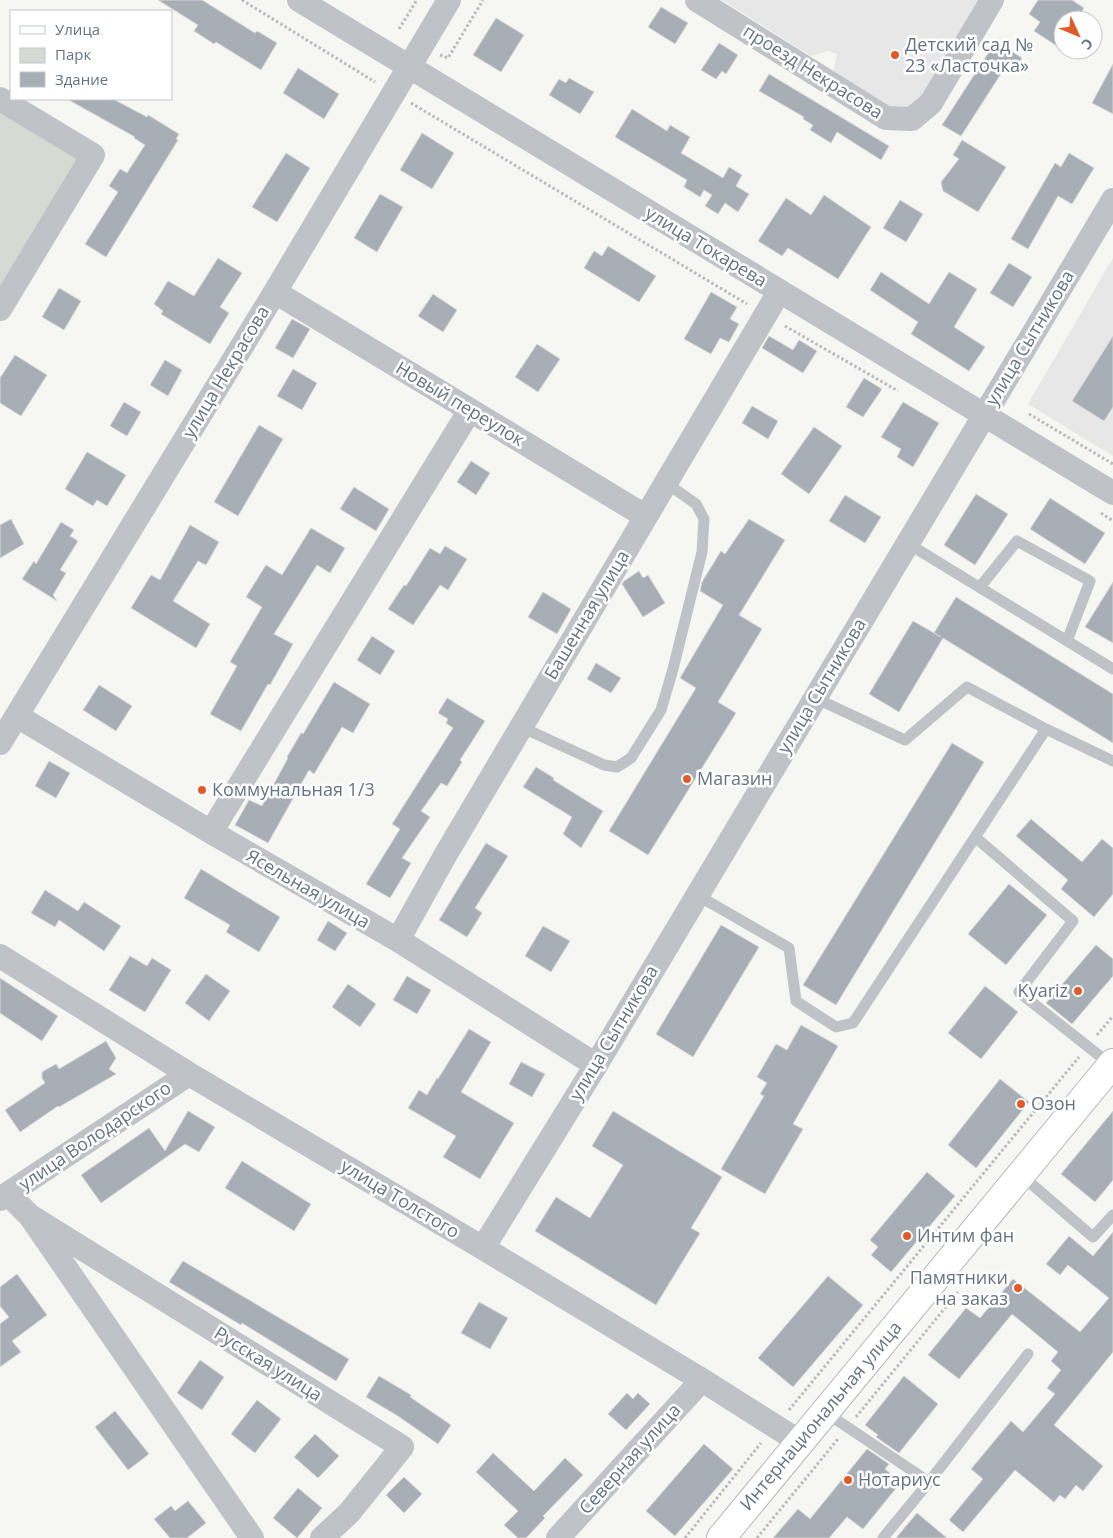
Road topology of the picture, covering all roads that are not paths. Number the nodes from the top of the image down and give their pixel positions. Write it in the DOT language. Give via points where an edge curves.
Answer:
graph roads {
  1 [pos="299,0"];
  2 [pos="449,0"];
  3 [pos="697,0"];
  4 [pos="992,0"];
  5 [pos="409,67"];
  6 [pos="0,99"];
  7 [pos="1113,200"];
  8 [pos="275,292"];
  9 [pos="779,292"];
  10 [pos="0,309"];
  11 [pos="470,410"];
  12 [pos="983,415"];
  13 [pos="666,483"];
  14 [pos="1113,493"];
  15 [pos="645,516"];
  16 [pos="907,543"];
  17 [pos="980,587"];
  18 [pos="1067,641"];
  19 [pos="1113,670"];
  20 [pos="815,698"];
  21 [pos="17,716"];
  22 [pos="521,727"];
  23 [pos="1046,729"];
  24 [pos="0,743"];
  25 [pos="1113,761"];
  26 [pos="211,832"];
  27 [pos="975,837"];
  28 [pos="697,895"];
  29 [pos="398,940"];
  30 [pos="0,956"];
  31 [pos="596,1065"];
  32 [pos="1110,1073"];
  33 [pos="189,1074"];
  34 [pos="1021,1175"];
  35 [pos="4,1197"];
  36 [pos="1113,1215"];
  37 [pos="30,1216"];
  38 [pos="483,1248"];
  39 [pos="1028,1354"];
  40 [pos="702,1380"];
  41 [pos="825,1412"];
  42 [pos="800,1442"];
  43 [pos="929,1482"];
  44 [pos="252,1538"];
  45 [pos="322,1538"];
  46 [pos="558,1538"];
  47 [pos="721,1538"];
  48 [pos="883,1538"];
  1 -- 5 [label="street, улица Токарева"];
  2 -- 5 [label="street, улица Некрасова"];
  3 -- 4 [label="street, проезд Некрасова" via="886,118 912,119 931,103"];
  5 -- 8 [label="street, улица Некрасова"];
  5 -- 9 [label="street, улица Токарева"];
  6 -- 10 [label="street" via="93,155"];
  7 -- 12 [label="street, улица Сытникова"];
  8 -- 11 [label="street, Новый переулок"];
  8 -- 21 [label="street, улица Некрасова"];
  9 -- 12 [label="street, улица Токарева"];
  9 -- 13 [label="street, Башенная улица"];
  11 -- 15 [label="street, Новый переулок"];
  11 -- 26 [label="street"];
  12 -- 14 [label="street, улица Токарева"];
  12 -- 16 [label="street, улица Сытникова"];
  13 -- 15 [label="street, Башенная улица"];
  13 -- 22 [label="lane" via="696,504 704,519 702,552 660,710 631,758 617,767 604,765"];
  15 -- 22 [label="street, Башенная улица"];
  16 -- 17 [label="lane"];
  16 -- 20 [label="street, улица Сытникова"];
  17 -- 18 [label="lane"];
  17 -- 18 [label="lane" via="1017,541 1090,582"];
  18 -- 19 [label="lane"];
  20 -- 23 [label="lane" via="905,740 967,687"];
  20 -- 28 [label="street, улица Сытникова"];
  21 -- 24 [label="street, улица Некрасова"];
  21 -- 26 [label="street, Ясельная улица"];
  22 -- 29 [label="street, Башенная улица"];
  23 -- 25 [label="lane"];
  23 -- 27 [label="lane"];
  26 -- 29 [label="street, Ясельная улица"];
  27 -- 28 [label="lane" via="853,1023 836,1028 796,1001 789,948"];
  27 -- 32 [label="lane" via="1073,921 1019,992 1088,1047"];
  28 -- 31 [label="street, улица Сытникова"];
  29 -- 31 [label="street, Ясельная улица"];
  30 -- 33 [label="street, улица Толстого"];
  31 -- 38 [label="street, улица Сытникова"];
  32 -- 34 [label="main road, Интернациональная улица"];
  33 -- 35 [label="street, улица Володарского"];
  33 -- 38 [label="street, улица Толстого"];
  34 -- 36 [label="lane" via="1093,1237"];
  34 -- 41 [label="main road, Интернациональная улица"];
  35 -- 37 [label="street, Русская улица"];
  37 -- 44 [label="street, Русская улица"];
  37 -- 45 [label="street, Русская улица" via="402,1447 349,1513"];
  38 -- 40 [label="street, улица Толстого"];
  39 -- 43 [label="lane"];
  40 -- 42 [label="street, улица Толстого"];
  40 -- 46 [label="street, Северная улица"];
  41 -- 42 [label="main road, Интернациональная улица"];
  41 -- 43 [label="lane"];
  42 -- 47 [label="main road, Интернациональная улица"];
  43 -- 48 [label="lane"];
}
